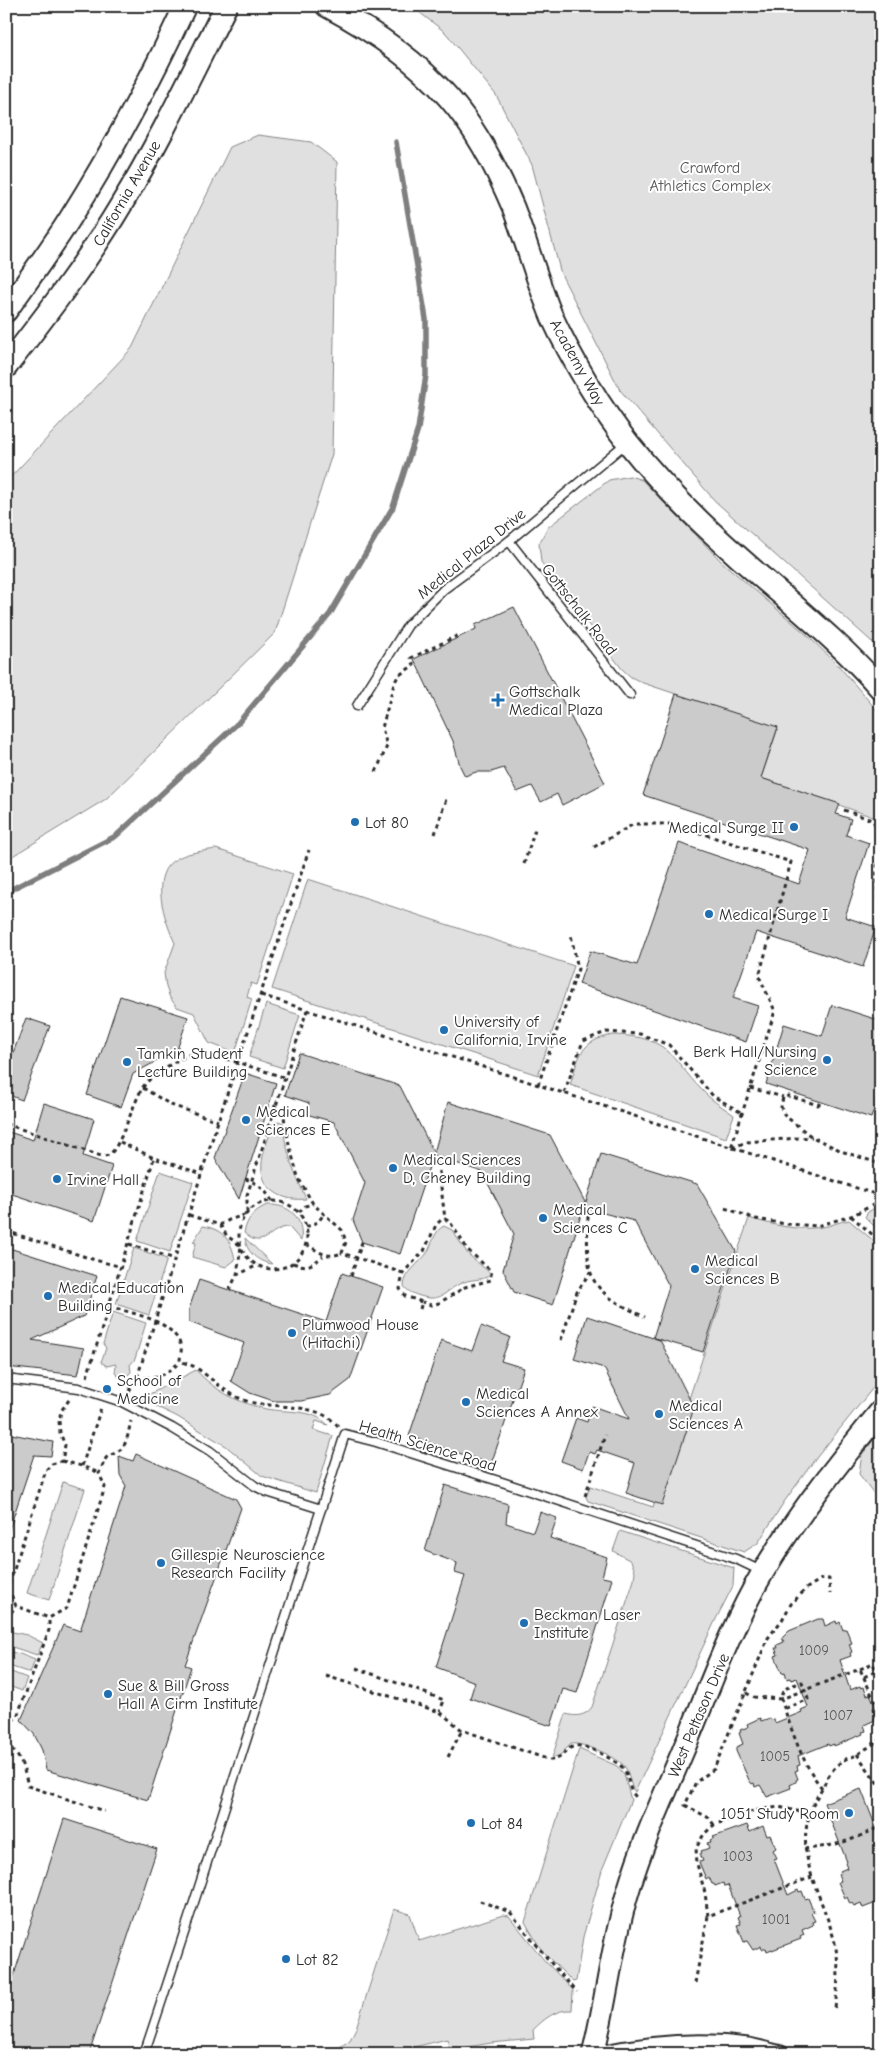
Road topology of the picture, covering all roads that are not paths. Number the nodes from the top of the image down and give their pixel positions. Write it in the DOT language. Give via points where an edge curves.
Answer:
graph roads {
  1 [pos="185,6"];
  2 [pos="226,6"];
  3 [pos="327,6"];
  4 [pos="6,311"];
  5 [pos="6,367"];
  6 [pos="627,442"];
  7 [pos="509,541"];
  8 [pos="881,689"];
  9 [pos="630,695"];
  10 [pos="357,706"];
  11 [pos="6,1379"];
  12 [pos="881,1411"];
  13 [pos="320,1509"];
  14 [pos="763,1572"];
  15 [pos="144,2054"];
  16 [pos="593,2054"];
  17 [pos="599,2054"];
  18 [pos="781,2054"];
  1 -- 4 [label="street" via="151,79 108,156"];
  2 -- 5 [label="street, California Avenue" via="122,205 77,275"];
  3 -- 6 [label="street, Academy Way" via="366,28 421,70 450,98 467,122 513,207 552,317 597,398"];
  6 -- 7 [label="lane, Medical Plaza Drive"];
  6 -- 8 [label="street, Academy Way" via="662,484 702,524 832,639"];
  7 -- 9 [label="lane, Gottschalk Road"];
  7 -- 10 [label="lane, Medical Plaza Drive" via="444,589 408,625"];
  11 -- 13 [label="lane" via="80,1388 122,1402 210,1451 255,1486"];
  12 -- 14 [label="street, West Peltason Drive" via="835,1467"];
  13 -- 14 [label="lane, Health Science Road" via="345,1434 478,1474 736,1560"];
  13 -- 15 [label="lane, Health Science Road"];
  14 -- 16 [label="street, West Peltason Drive" via="726,1649 629,1888 611,1958"];
  17 -- 18 [label="street" via="637,2047 705,2043 748,2046"];
}
